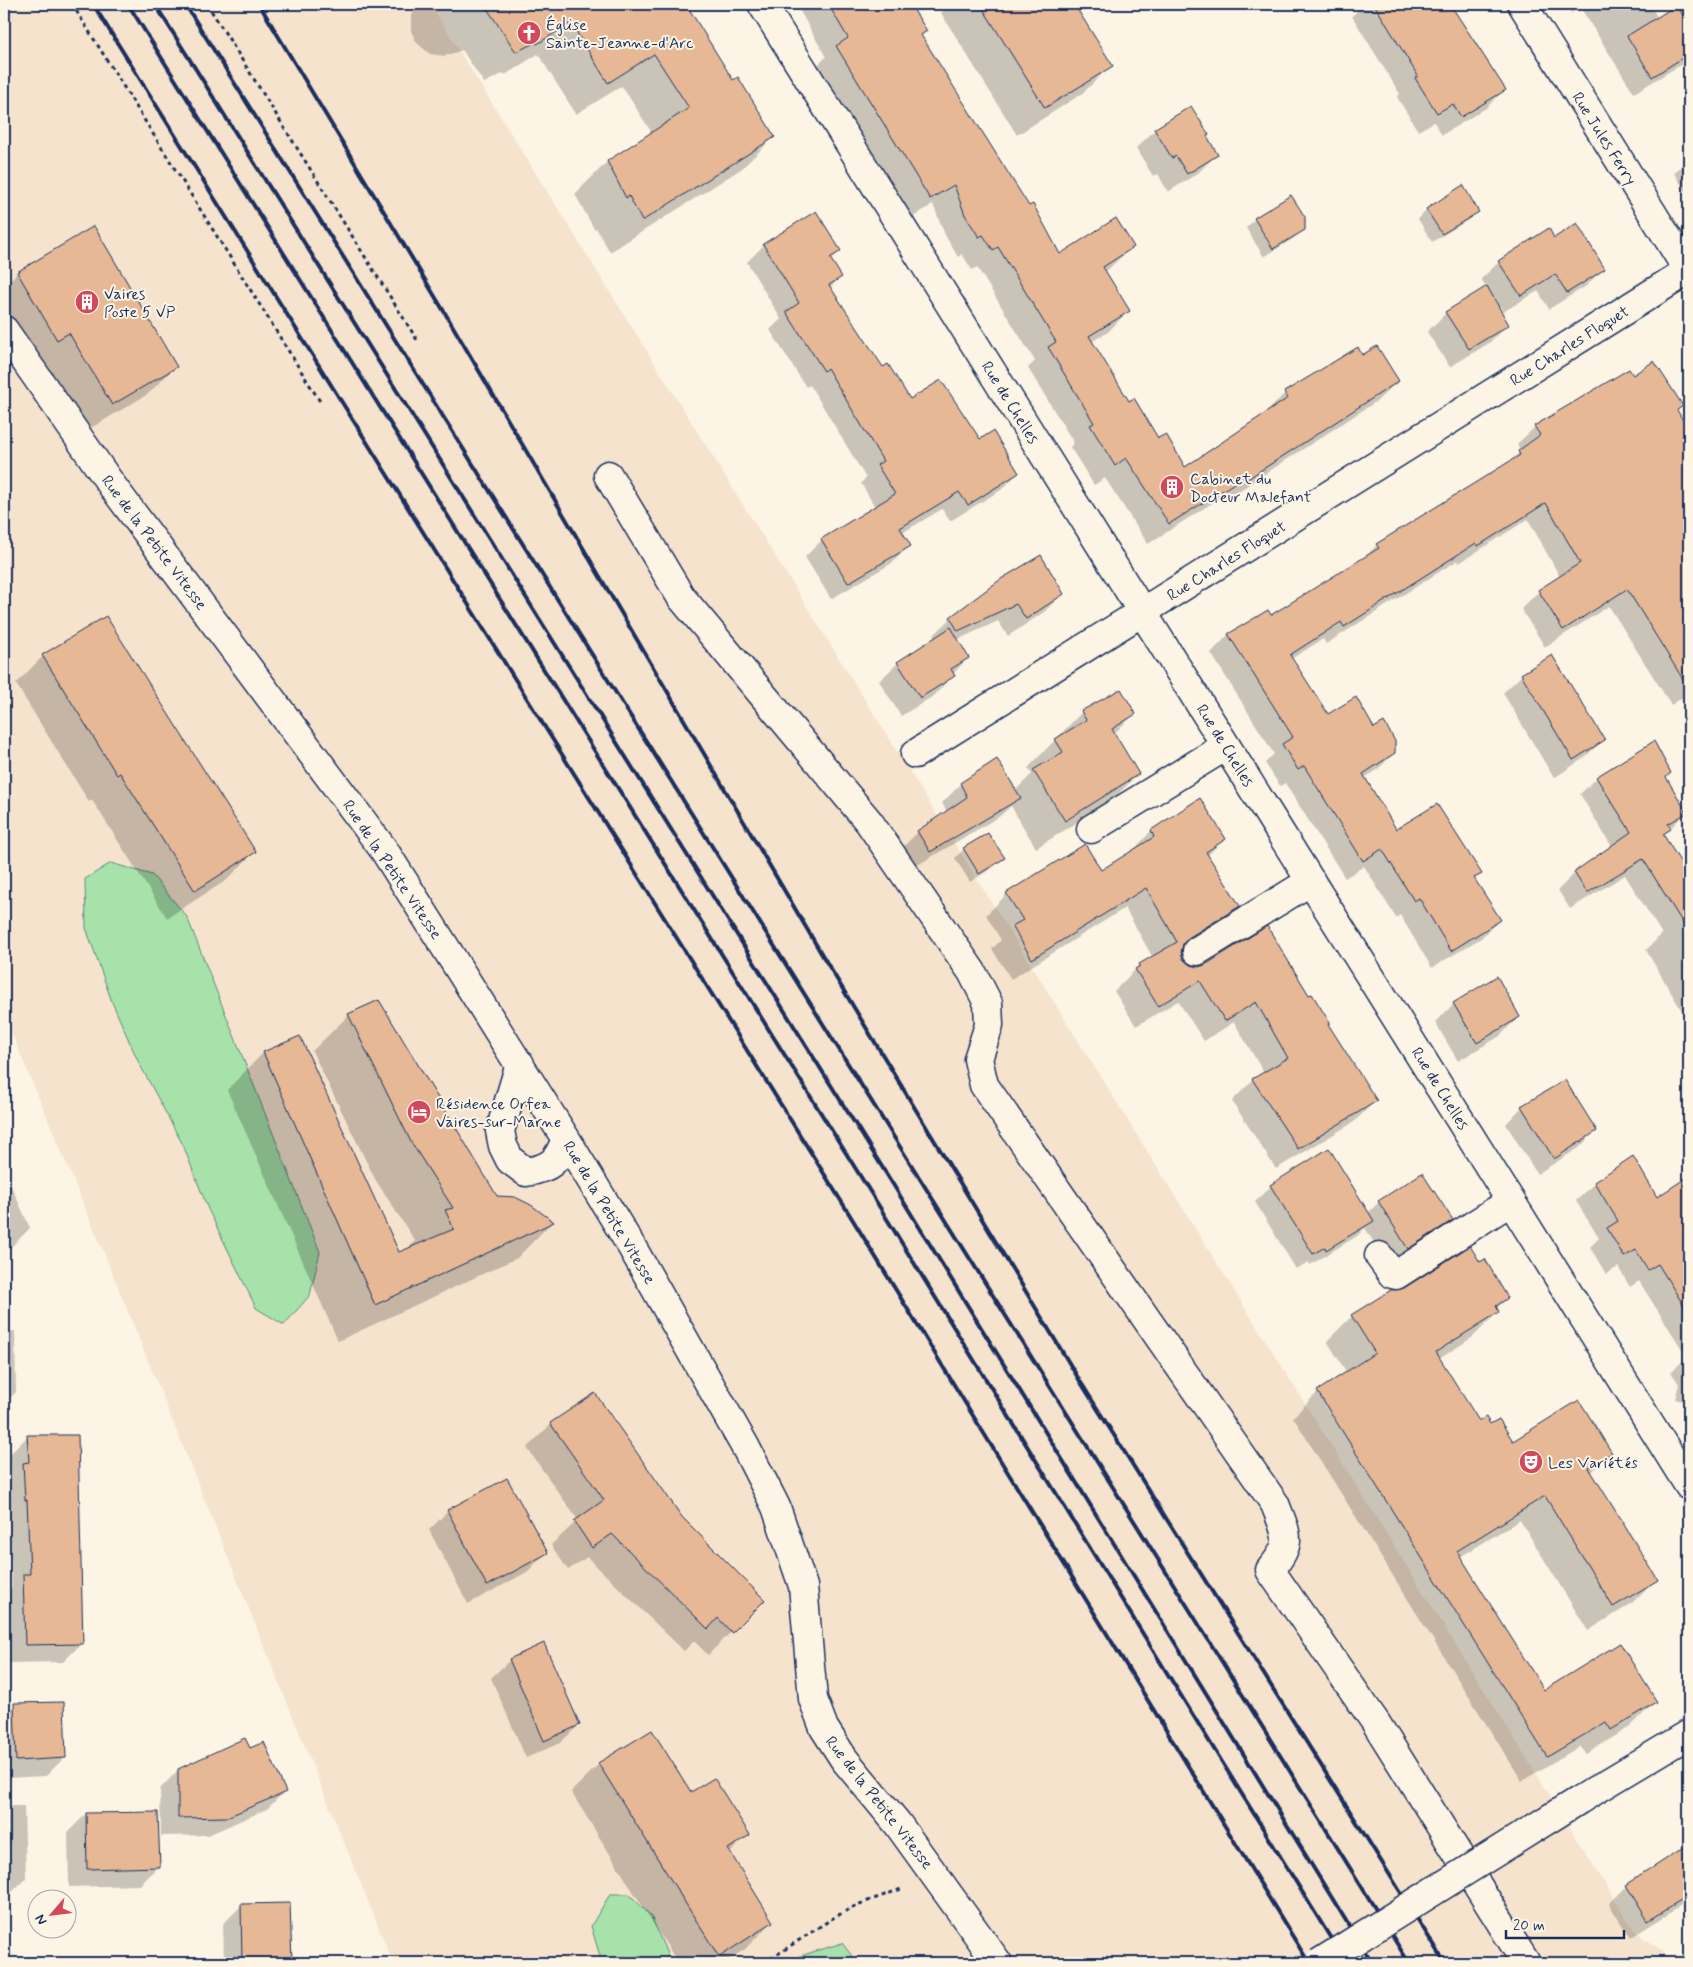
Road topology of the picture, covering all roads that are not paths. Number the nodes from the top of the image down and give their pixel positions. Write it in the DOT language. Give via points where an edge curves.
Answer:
graph roads {
  1 [pos="762,4"];
  2 [pos="1522,4"];
  3 [pos="1689,271"];
  4 [pos="4,330"];
  5 [pos="608,475"];
  6 [pos="1143,612"];
  7 [pos="1226,746"];
  8 [pos="915,754"];
  9 [pos="1091,829"];
  10 [pos="1311,881"];
  11 [pos="1197,951"];
  12 [pos="520,1064"];
  13 [pos="566,1139"];
  14 [pos="1511,1201"];
  15 [pos="1379,1256"];
  16 [pos="1689,1486"];
  17 [pos="1689,1734"];
  18 [pos="998,1963"];
  19 [pos="1319,1963"];
  20 [pos="1526,1963"];
  1 -- 6 [label="street, Rue de Chelles"];
  2 -- 3 [label="street, Rue Jules Ferry"];
  3 -- 6 [label="street, Rue Charles Floquet"];
  4 -- 12 [label="street, Rue de la Petite Vitesse" via="113,487 384,850"];
  5 -- 20 [label="street" via="681,597 869,822 972,972 988,1003 988,1025 978,1059 984,1084 1275,1504 1286,1533 1284,1553 1270,1570 1376,1723"];
  6 -- 7 [label="street, Rue de Chelles"];
  6 -- 8 [label="street, Rue Charles Floquet"];
  7 -- 9 [label="street"];
  7 -- 10 [label="street, Rue de Chelles"];
  10 -- 11 [label="street"];
  10 -- 14 [label="street, Rue de Chelles"];
  12 -- 13 [label="street, Rue de la Petite Vitesse"];
  12 -- 13 [label="street" via="500,1131 510,1160 526,1172 539,1170 556,1161"];
  13 -- 18 [label="street, Rue de la Petite Vitesse" via="658,1292 776,1507 802,1586 813,1699 824,1728 844,1759 898,1823"];
  14 -- 15 [label="street" via="1396,1275"];
  14 -- 16 [label="street, Rue de Chelles"];
  17 -- 19 [label="street, bridge"];
}
